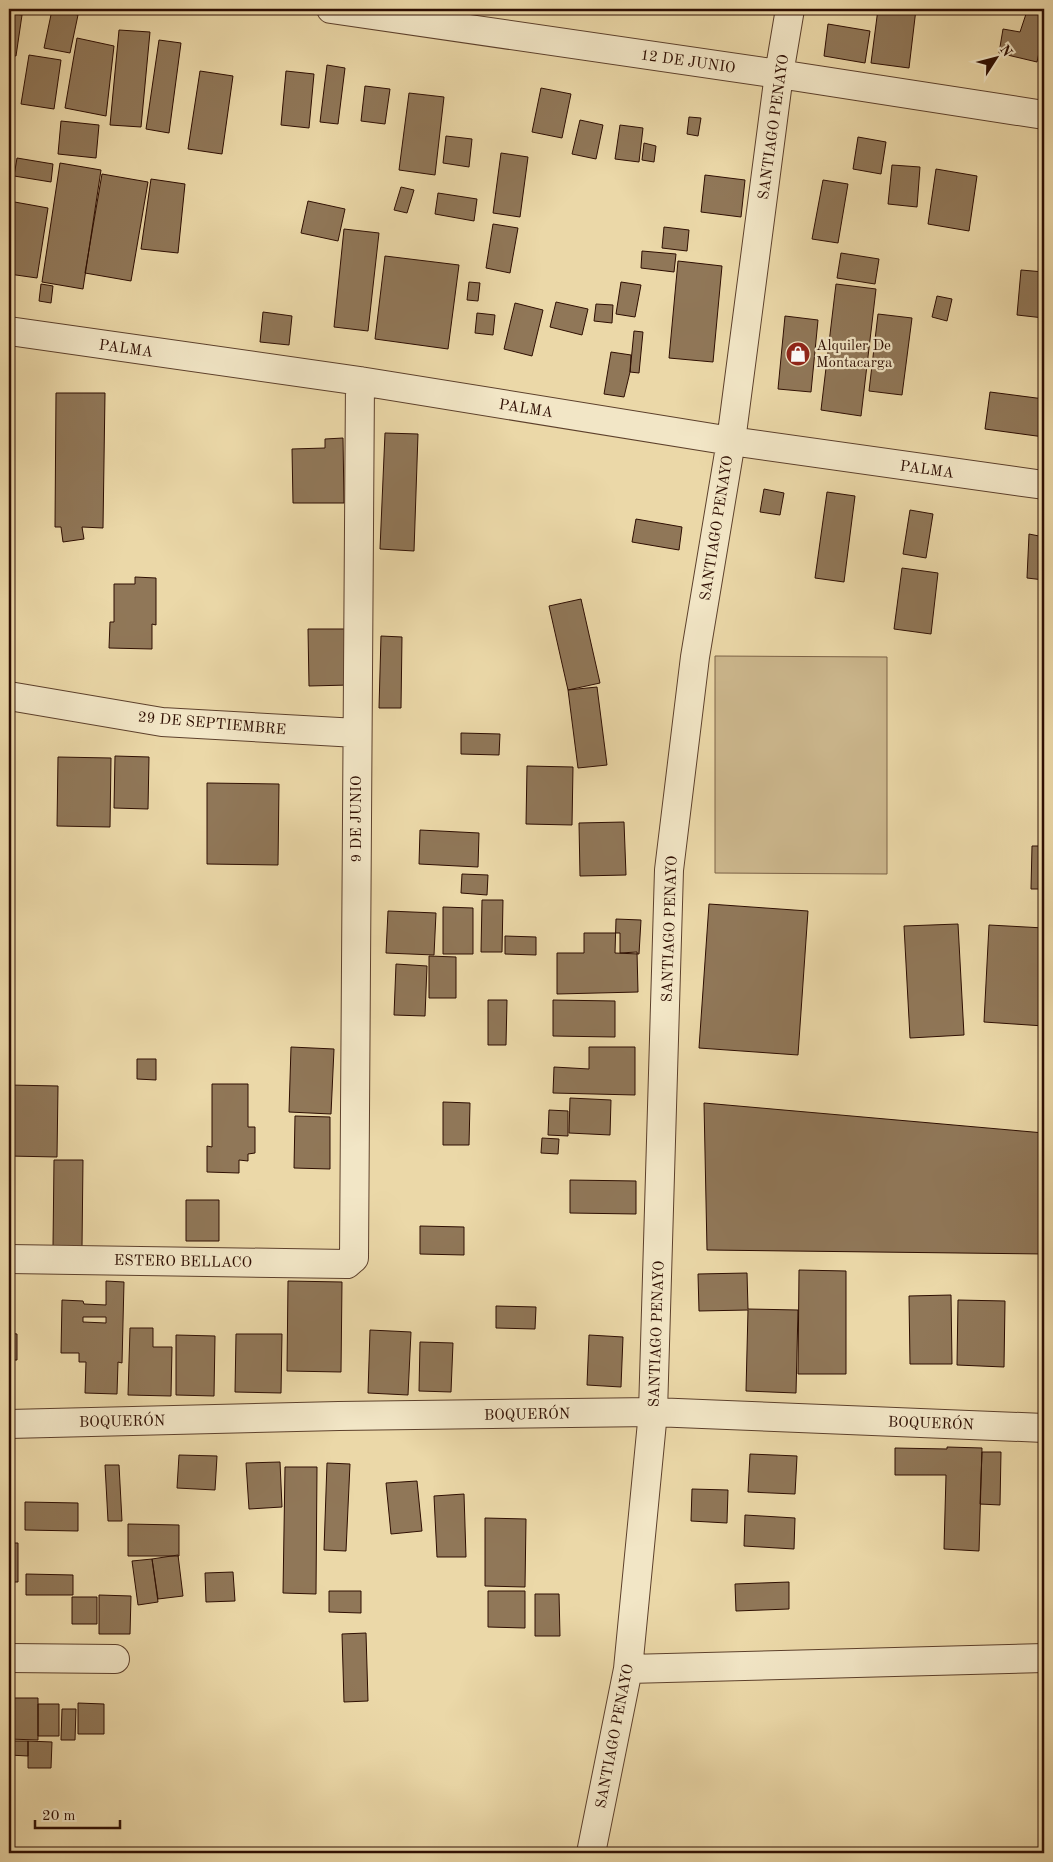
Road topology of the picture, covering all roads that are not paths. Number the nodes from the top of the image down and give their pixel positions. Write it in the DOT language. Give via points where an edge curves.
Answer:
graph roads {
  1 [pos="331,9"];
  2 [pos="790,9"];
  3 [pos="779,74"];
  4 [pos="1044,115"];
  5 [pos="9,331"];
  6 [pos="360,381"];
  7 [pos="730,441"];
  8 [pos="1044,485"];
  9 [pos="9,696"];
  10 [pos="356,733"];
  11 [pos="354,1258"];
  12 [pos="9,1259"];
  13 [pos="653,1412"];
  14 [pos="9,1424"];
  15 [pos="1044,1428"];
  16 [pos="9,1658"];
  17 [pos="1044,1658"];
  18 [pos="114,1659"];
  19 [pos="628,1670"];
  20 [pos="591,1853"];
  1 -- 3 [label="street, 12 DE JUNIO"];
  2 -- 3 [label="street, SANTIAGO PENAYO"];
  3 -- 4 [label="street, 12 DE JUNIO"];
  3 -- 7 [label="street, SANTIAGO PENAYO"];
  5 -- 6 [label="street, PALMA"];
  6 -- 7 [label="street, PALMA"];
  6 -- 10 [label="street, 9 DE JUNIO"];
  7 -- 8 [label="street, PALMA"];
  7 -- 13 [label="street, SANTIAGO PENAYO" via="695,657 669,870"];
  9 -- 10 [label="street, 29 DE SEPTIEMBRE" via="162,722"];
  10 -- 11 [label="street, 9 DE JUNIO"];
  11 -- 12 [label="street, ESTERO BELLACO" via="347,1264"];
  13 -- 14 [label="street, BOQUERÓN"];
  13 -- 15 [label="street, BOQUERÓN"];
  13 -- 19 [label="street, SANTIAGO PENAYO"];
  16 -- 18 [label="street"];
  17 -- 19 [label="street"];
  19 -- 20 [label="street, SANTIAGO PENAYO"];
}
